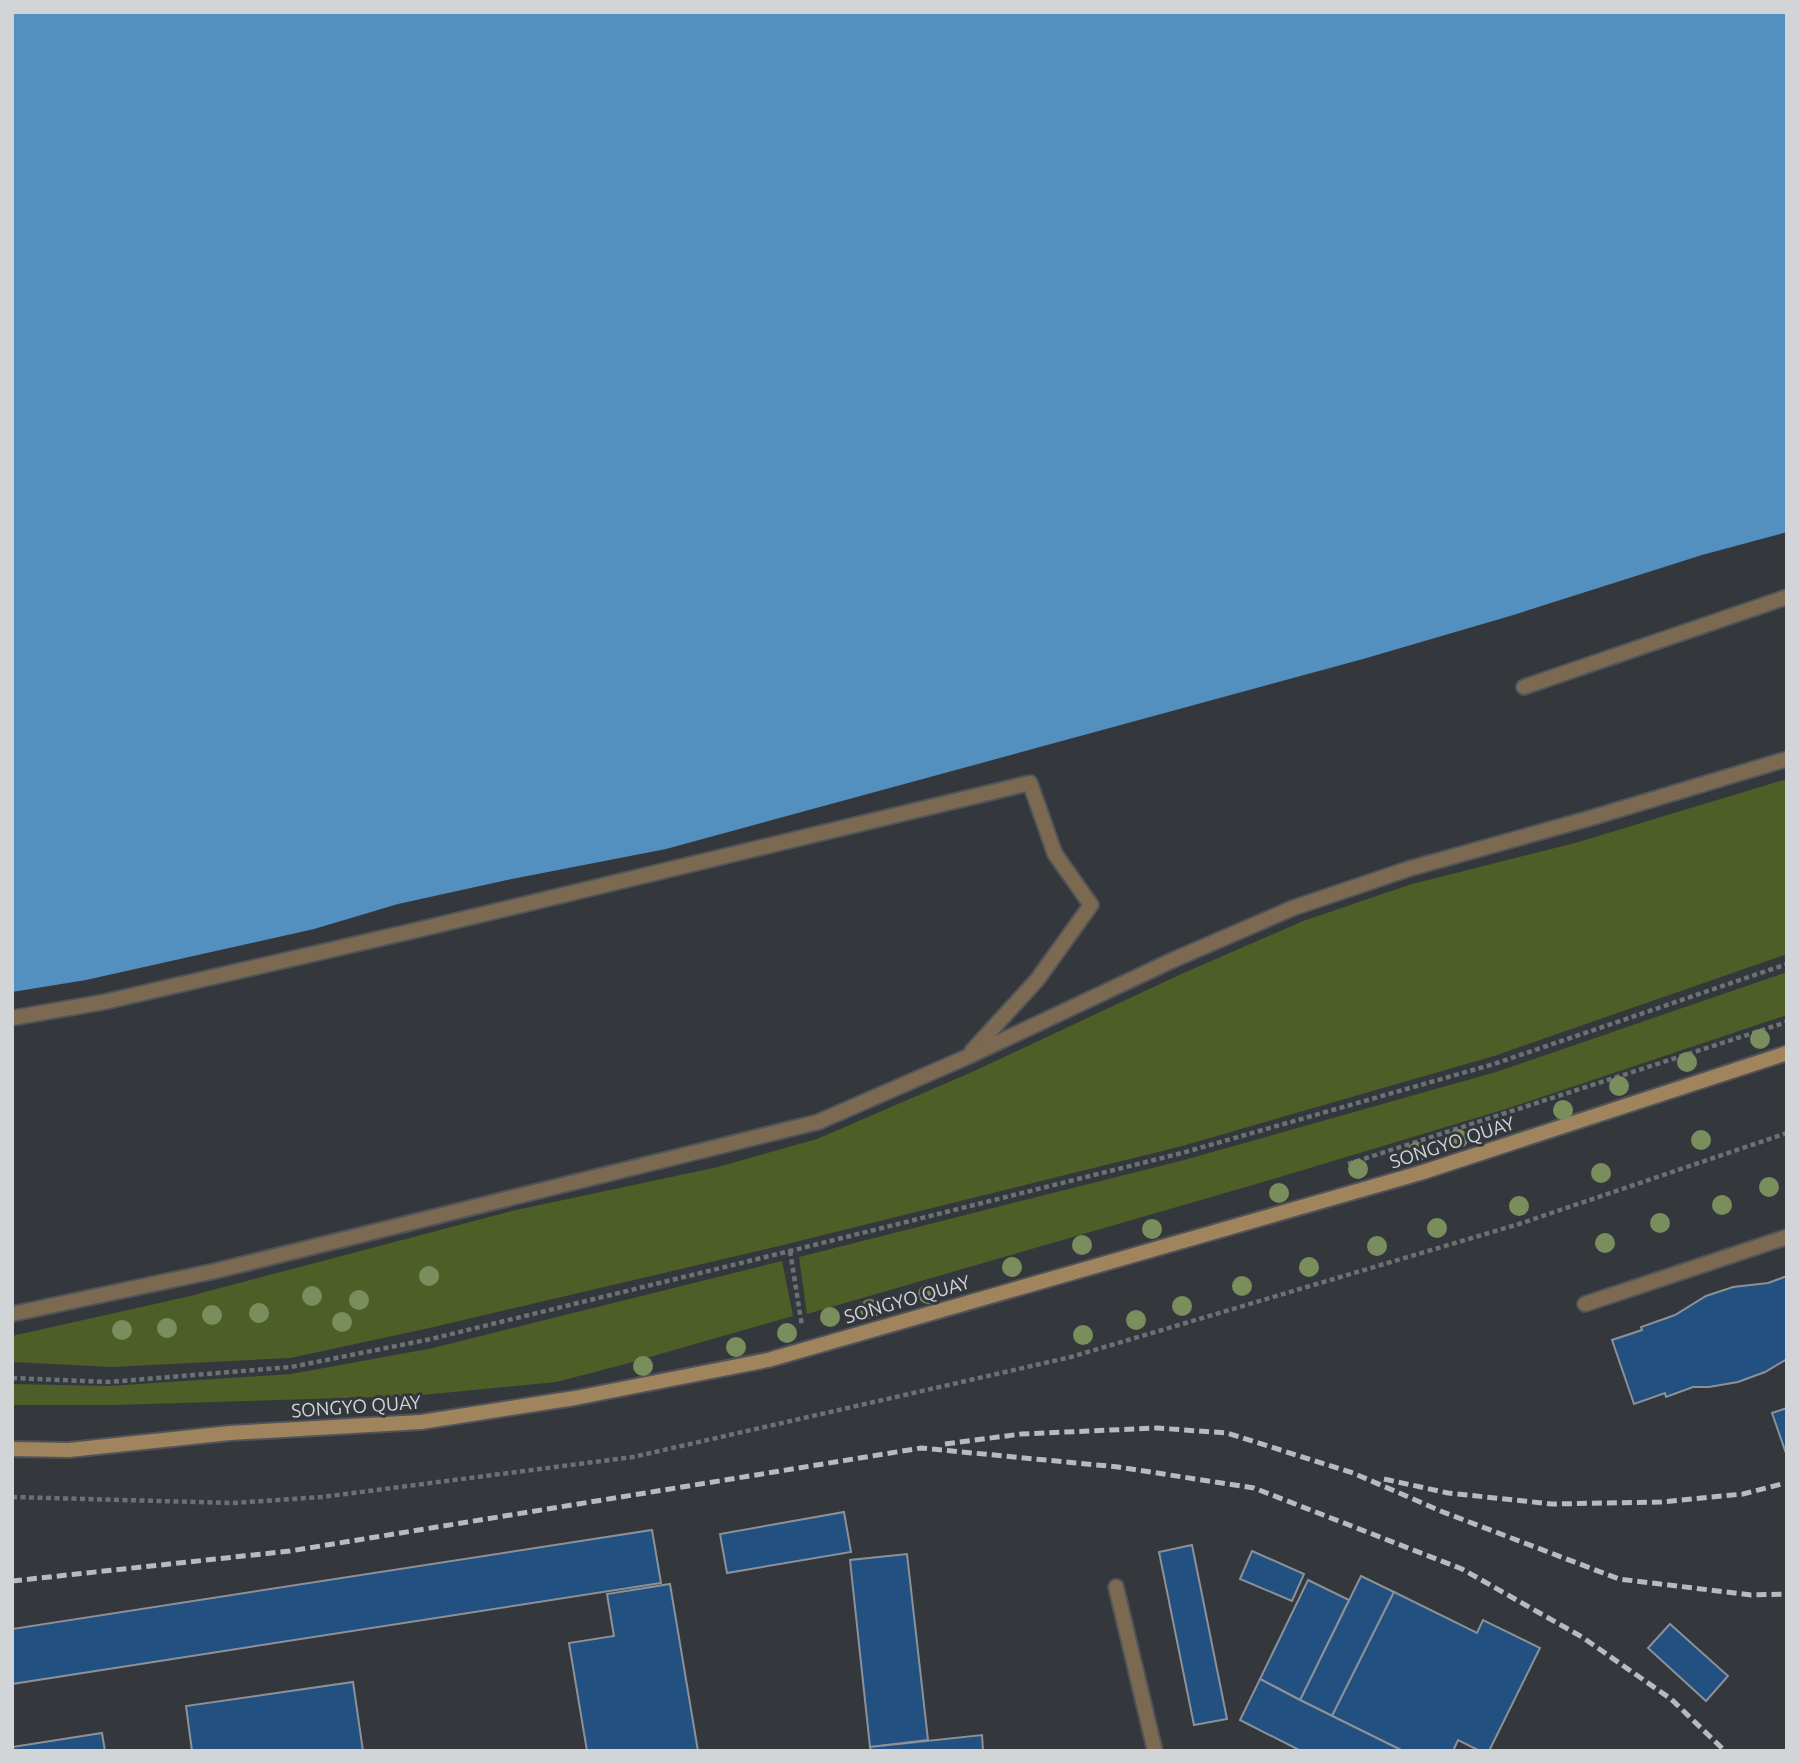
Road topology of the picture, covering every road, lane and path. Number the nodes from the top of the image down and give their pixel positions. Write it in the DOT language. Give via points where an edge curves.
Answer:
graph roads {
  1 [pos="1787,597"];
  2 [pos="1524,687"];
  3 [pos="1787,759"];
  4 [pos="1787,964"];
  5 [pos="12,1018"];
  6 [pos="1787,1022"];
  7 [pos="1787,1053"];
  8 [pos="967,1057"];
  9 [pos="1787,1133"];
  10 [pos="1344,1166"];
  11 [pos="1787,1237"];
  12 [pos="790,1251"];
  13 [pos="1585,1304"];
  14 [pos="12,1314"];
  15 [pos="802,1326"];
  16 [pos="12,1378"];
  17 [pos="12,1449"];
  18 [pos="12,1497"];
  19 [pos="1116,1587"];
  20 [pos="1155,1751"];
  1 -- 2 [label="lane"];
  3 -- 8 [label="lane" via="1408,869 1293,908"];
  4 -- 12 [label="path" via="1494,1064 1182,1153"];
  5 -- 8 [label="lane" via="104,1002 417,930 1030,783 1055,853 1091,905 1037,980"];
  6 -- 10 [label="path"];
  7 -- 17 [label="main road, SONGYO QUAY" via="1420,1173 768,1360 421,1422 230,1433 69,1450"];
  8 -- 14 [label="lane" via="818,1122 215,1271"];
  9 -- 18 [label="path" via="1519,1224 1071,1357 633,1457 322,1497 246,1502"];
  11 -- 13 [label="lane"];
  12 -- 15 [label="path"];
  12 -- 16 [label="path" via="431,1339 291,1367 109,1382"];
  19 -- 20 [label="lane"];
}
